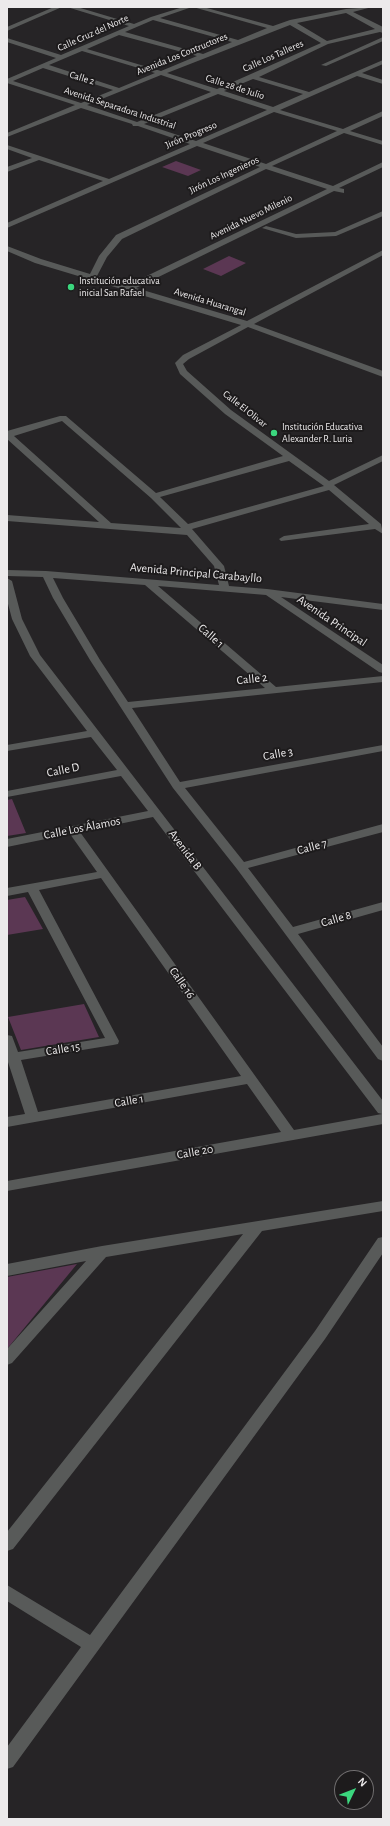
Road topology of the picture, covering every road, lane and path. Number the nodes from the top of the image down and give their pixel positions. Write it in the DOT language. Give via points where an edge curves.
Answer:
graph roads {
  1 [pos="59,7"];
  2 [pos="70,7"];
  3 [pos="174,7"];
  4 [pos="189,7"];
  5 [pos="196,7"];
  6 [pos="369,7"];
  7 [pos="346,11"];
  8 [pos="151,19"];
  9 [pos="290,22"];
  10 [pos="135,26"];
  11 [pos="273,28"];
  12 [pos="7,29"];
  13 [pos="382,30"];
  14 [pos="120,33"];
  15 [pos="383,39"];
  16 [pos="7,40"];
  17 [pos="238,42"];
  18 [pos="326,43"];
  19 [pos="82,49"];
  20 [pos="203,56"];
  21 [pos="63,58"];
  22 [pos="383,62"];
  23 [pos="324,65"];
  24 [pos="44,66"];
  25 [pos="161,72"];
  26 [pos="357,74"];
  27 [pos="253,77"];
  28 [pos="7,81"];
  29 [pos="383,82"];
  30 [pos="7,86"];
  31 [pos="119,90"];
  32 [pos="215,92"];
  33 [pos="309,94"];
  34 [pos="80,105"];
  35 [pos="73,108"];
  36 [pos="274,110"];
  37 [pos="383,113"];
  38 [pos="137,124"];
  39 [pos="130,127"];
  40 [pos="344,131"];
  41 [pos="7,135"];
  42 [pos="383,143"];
  43 [pos="196,144"];
  44 [pos="7,147"];
  45 [pos="189,147"];
  46 [pos="37,158"];
  47 [pos="383,164"];
  48 [pos="262,168"];
  49 [pos="7,170"];
  50 [pos="383,171"];
  51 [pos="110,182"];
  52 [pos="333,192"];
  53 [pos="383,213"];
  54 [pos="7,226"];
  55 [pos="266,228"];
  56 [pos="7,248"];
  57 [pos="383,252"];
  58 [pos="92,278"];
  59 [pos="127,288"];
  60 [pos="137,291"];
  61 [pos="247,324"];
  62 [pos="383,374"];
  63 [pos="7,434"];
  64 [pos="291,457"];
  65 [pos="380,462"];
  66 [pos="330,486"];
  67 [pos="154,496"];
  68 [pos="7,518"];
  69 [pos="109,526"];
  70 [pos="380,528"];
  71 [pos="187,530"];
  72 [pos="284,539"];
  73 [pos="7,573"];
  74 [pos="46,574"];
  75 [pos="7,580"];
  76 [pos="148,582"];
  77 [pos="225,589"];
  78 [pos="267,592"];
  79 [pos="383,607"];
  80 [pos="12,619"];
  81 [pos="383,670"];
  82 [pos="383,679"];
  83 [pos="273,690"];
  84 [pos="124,706"];
  85 [pos="93,732"];
  86 [pos="9,745"];
  87 [pos="383,748"];
  88 [pos="124,772"];
  89 [pos="177,786"];
  90 [pos="7,794"];
  91 [pos="157,813"];
  92 [pos="383,828"];
  93 [pos="73,830"];
  94 [pos="7,843"];
  95 [pos="241,866"];
  96 [pos="104,874"];
  97 [pos="32,888"];
  98 [pos="7,892"];
  99 [pos="383,906"];
  100 [pos="289,932"];
  101 [pos="7,1039"];
  102 [pos="383,1056"];
  103 [pos="13,1057"];
  104 [pos="250,1080"];
  105 [pos="383,1110"];
  106 [pos="33,1118"];
  107 [pos="383,1119"];
  108 [pos="7,1122"];
  109 [pos="290,1135"];
  110 [pos="7,1186"];
  111 [pos="383,1206"];
  112 [pos="258,1226"];
  113 [pos="383,1242"];
  114 [pos="102,1252"];
  115 [pos="7,1270"];
  116 [pos="7,1359"];
  117 [pos="7,1544"];
  118 [pos="7,1592"];
  119 [pos="92,1645"];
  120 [pos="7,1761"];
  1 -- 12 [label="street"];
  2 -- 10 [label="street"];
  3 -- 8 [label="street" via="149,18"];
  4 -- 8 [label="street, Calle Cruz del Norte"];
  5 -- 11 [label="street"];
  6 -- 7 [label="street, Avenida Los Contructores"];
  7 -- 9 [label="street, Avenida Los Contructores"];
  7 -- 13 [label="street"];
  8 -- 10 [label="street, Calle Cruz del Norte"];
  8 -- 17 [label="street"];
  9 -- 11 [label="street, Avenida Los Contructores"];
  9 -- 18 [label="street"];
  10 -- 14 [label="street, Calle Cruz del Norte"];
  11 -- 17 [label="street, Avenida Los Contructores"];
  13 -- 18 [label="street, Calle Los Talleres"];
  14 -- 19 [label="street, Calle Cruz del Norte"];
  14 -- 20 [label="street"];
  15 -- 23 [label="street"];
  16 -- 21 [label="street"];
  17 -- 20 [label="street, Avenida Los Contructores"];
  18 -- 27 [label="street, Calle Los Talleres"];
  19 -- 21 [label="street, Calle Cruz del Norte"];
  19 -- 25 [label="street, Calle 28 de Julio"];
  20 -- 25 [label="street, Avenida Los Contructores"];
  21 -- 24 [label="street, Calle Cruz del Norte"];
  22 -- 26 [label="street, Jirón Progreso"];
  24 -- 28 [label="street, Calle Cruz del Norte"];
  24 -- 31 [label="street, Calle 2"];
  25 -- 31 [label="street, Avenida Los Contructores"];
  25 -- 32 [label="street, Calle 28 de Julio"];
  26 -- 29 [label="street"];
  26 -- 33 [label="street, Jirón Progreso"];
  27 -- 32 [label="street, Calle Los Talleres"];
  27 -- 33 [label="street"];
  28 -- 34 [label="street, Avenida Separadora Industrial"];
  30 -- 35 [label="street, Avenida Separadora Industrial"];
  31 -- 34 [label="street, Avenida Los Contructores"];
  32 -- 36 [label="street, Calle 28 de Julio"];
  32 -- 38 [label="street, Calle Los Talleres"];
  33 -- 36 [label="street, Jirón Progreso"];
  34 -- 35 [label="street, Avenida Los Contructores"];
  34 -- 38 [label="street, Avenida Separadora Industrial"];
  35 -- 39 [label="street, Avenida Separadora Industrial"];
  35 -- 41 [label="street, Avenida Los Contructores"];
  36 -- 40 [label="street, Calle 28 de Julio"];
  36 -- 43 [label="street, Jirón Progreso"];
  37 -- 40 [label="street, Jirón Los Ingenieros"];
  38 -- 39 [label="street, Calle Los Talleres"];
  38 -- 43 [label="street, Avenida Separadora Industrial"];
  39 -- 45 [label="street, Avenida Separadora Industrial"];
  40 -- 42 [label="street, Calle 28 de Julio"];
  40 -- 48 [label="street, Jirón Los Ingenieros"];
  43 -- 45 [label="street, Jirón Progreso"];
  43 -- 48 [label="street, Avenida Separadora Industrial"];
  44 -- 46 [label="street"];
  45 -- 48 [label="street, Avenida Separadora Industrial"];
  45 -- 51 [label="street, Jirón Progreso"];
  46 -- 49 [label="street"];
  46 -- 51 [label="street"];
  47 -- 52 [label="street, Avenida Nuevo Milenio"];
  48 -- 52 [label="street, Avenida Separadora Industrial"];
  48 -- 58 [label="street, Jirón Los Ingenieros" via="119,238 102,256"];
  50 -- 52 [label="street, Avenida Nuevo Milenio"];
  51 -- 54 [label="street, Jirón Progreso"];
  52 -- 55 [label="street, Avenida Nuevo Milenio"];
  52 -- 59 [label="street, Avenida Nuevo Milenio"];
  53 -- 55 [label="street" via="336,234 296,236"];
  55 -- 60 [label="street, Avenida Nuevo Milenio"];
  56 -- 58 [label="street, Avenida Huarangal"];
  57 -- 61 [label="street"];
  58 -- 59 [label="street, Avenida Huarangal"];
  59 -- 60 [label="street, Avenida Huarangal"];
  60 -- 61 [label="street, Avenida Huarangal"];
  61 -- 62 [label="street, Avenida Huarangal"];
  61 -- 64 [label="street, Calle El Olivar" via="186,357 179,364 183,372 228,412"];
  63 -- 67 [label="street" via="63,418"];
  63 -- 69 [label="street"];
  64 -- 66 [label="street, Calle El Olivar"];
  64 -- 67 [label="street"];
  65 -- 66 [label="street"];
  66 -- 70 [label="street, Calle El Olivar"];
  66 -- 71 [label="street"];
  67 -- 71 [label="street"];
  68 -- 69 [label="street"];
  69 -- 71 [label="street"];
  70 -- 72 [label="street"];
  71 -- 77 [label="street" via="220,566"];
  73 -- 74 [label="street, Avenida Principal Carabayllo"];
  74 -- 76 [label="street, Avenida Principal Carabayllo"];
  74 -- 84 [label="street" via="87,648"];
  75 -- 80 [label="street, Avenida B"];
  76 -- 77 [label="street, Avenida Principal Carabayllo"];
  76 -- 83 [label="street, Calle 1"];
  77 -- 78 [label="street, Avenida Principal Carabayllo"];
  78 -- 79 [label="street, Avenida Principal Carabayllo"];
  78 -- 81 [label="street, Avenida Principal"];
  80 -- 85 [label="street, Avenida B" via="35,656"];
  82 -- 83 [label="street, Calle 2"];
  83 -- 84 [label="street, Calle 2"];
  84 -- 89 [label="street"];
  85 -- 86 [label="street"];
  85 -- 88 [label="street, Avenida B"];
  87 -- 89 [label="street, Calle 3"];
  88 -- 90 [label="street, Calle D"];
  88 -- 91 [label="street, Avenida B"];
  89 -- 95 [label="street"];
  91 -- 93 [label="street, Calle Los Álamos"];
  91 -- 105 [label="street, Avenida B"];
  92 -- 95 [label="street, Calle 7"];
  93 -- 94 [label="street, Calle Los Álamos"];
  93 -- 96 [label="street, Calle 16"];
  95 -- 100 [label="street"];
  96 -- 97 [label="street"];
  96 -- 104 [label="street, Calle 16"];
  97 -- 98 [label="street"];
  97 -- 103 [label="street, Calle 15" via="112,1041"];
  99 -- 100 [label="street, Calle 8"];
  100 -- 102 [label="street"];
  101 -- 103 [label="street"];
  103 -- 106 [label="street"];
  104 -- 106 [label="street, Calle 1"];
  104 -- 109 [label="street, Calle 16"];
  106 -- 108 [label="street, Calle 1"];
  107 -- 109 [label="street, Calle 20"];
  109 -- 110 [label="street, Calle 20"];
  111 -- 112 [label="street"];
  112 -- 114 [label="street"];
  112 -- 117 [label="street"];
  113 -- 119 [label="street" via="320,1335"];
  114 -- 115 [label="street"];
  114 -- 116 [label="street"];
  118 -- 119 [label="street"];
  119 -- 120 [label="street"];
}
